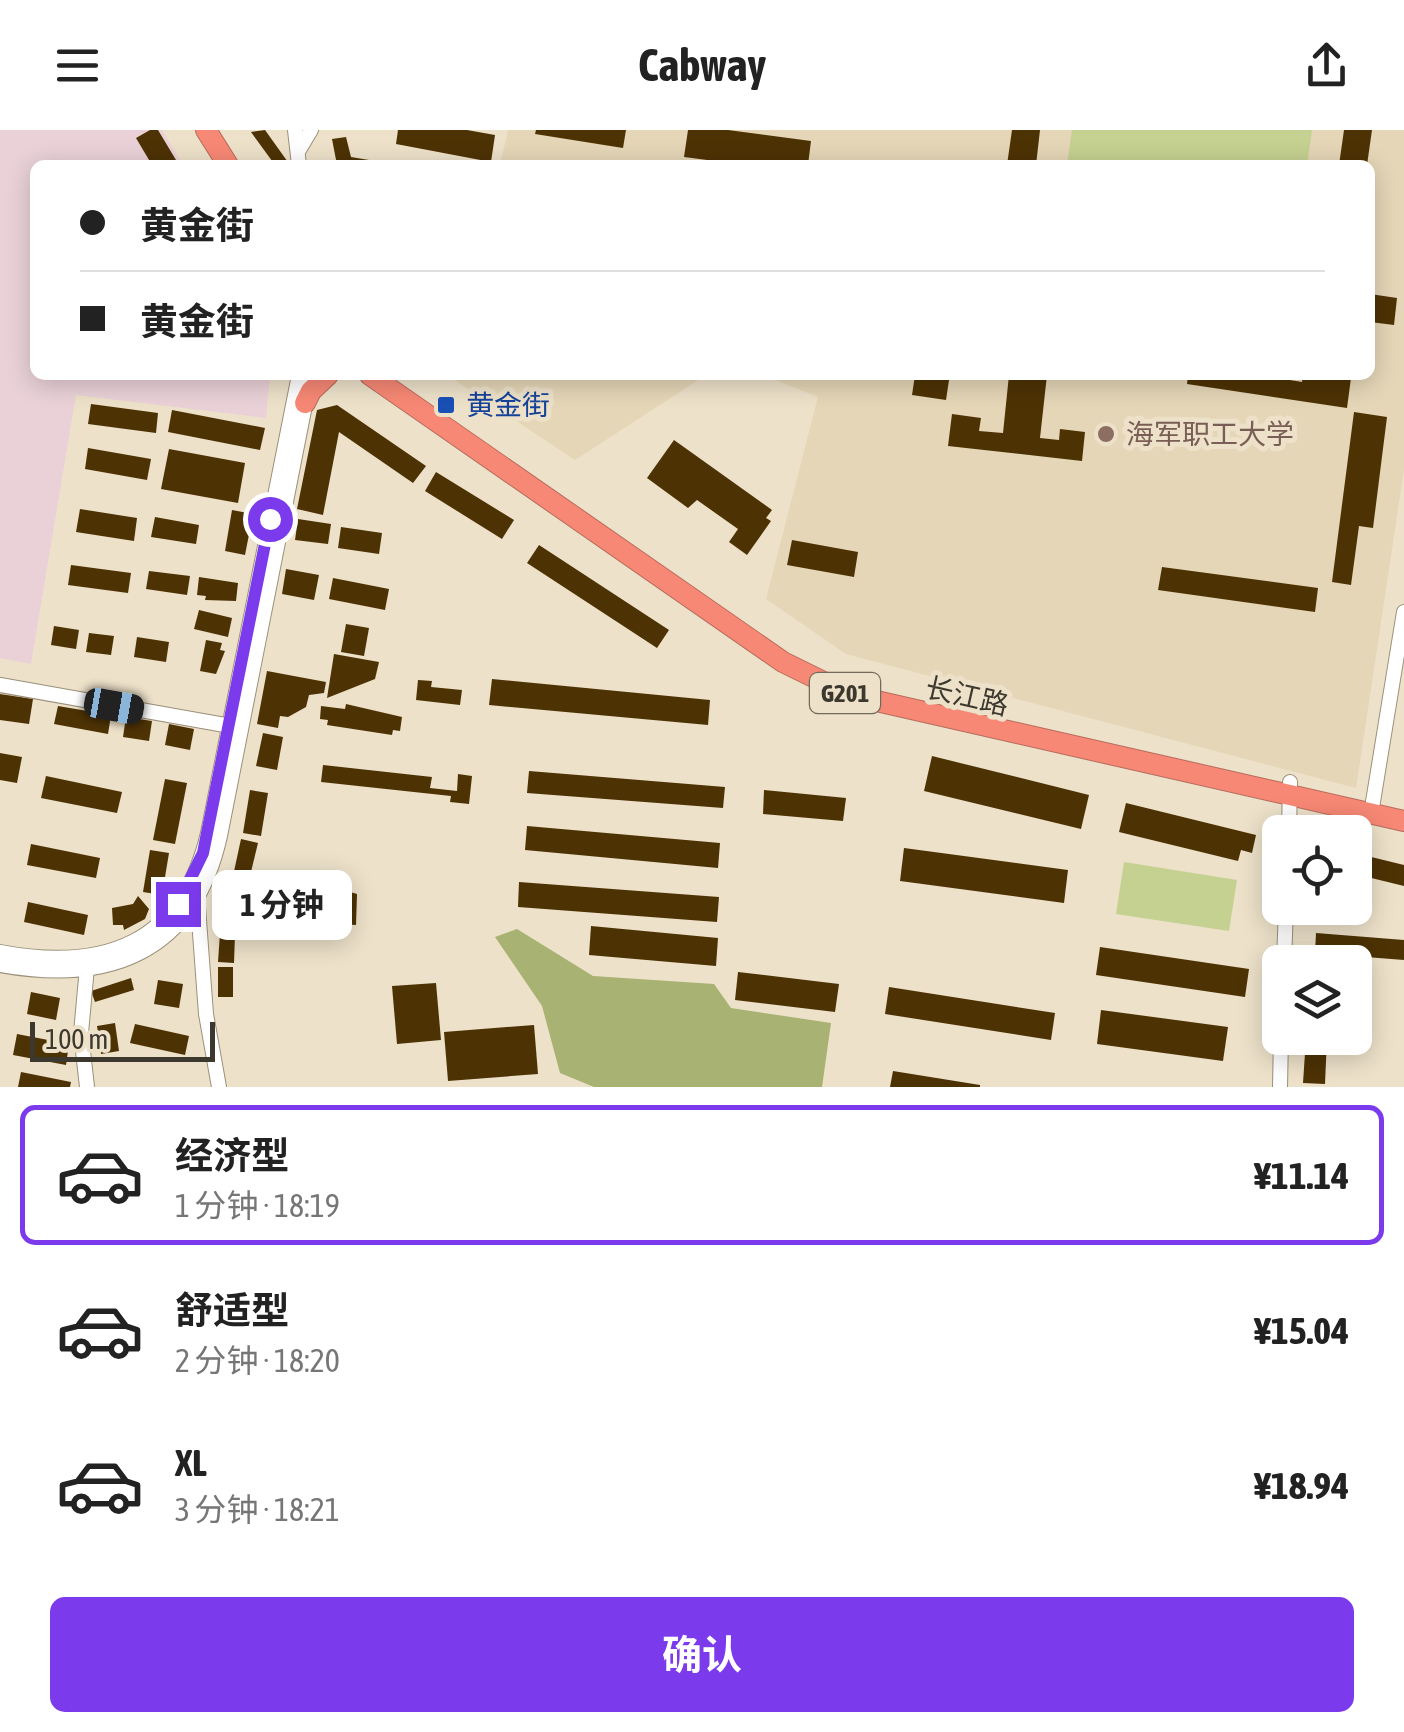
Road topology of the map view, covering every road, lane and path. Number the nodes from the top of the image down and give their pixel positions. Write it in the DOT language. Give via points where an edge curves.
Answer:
graph roads {
  1 [pos="206,130"];
  2 [pos="221,130"];
  3 [pos="295,130"];
  4 [pos="311,130"];
  5 [pos="299,157"];
  6 [pos="225,160"];
  7 [pos="240,160"];
  8 [pos="297,380"];
  9 [pos="309,380"];
  10 [pos="322,380"];
  11 [pos="377,380"];
  12 [pos="396,380"];
  13 [pos="305,403"];
  14 [pos="1404,612"];
  15 [pos="0,685"];
  16 [pos="235,727"];
  17 [pos="1290,789"];
  18 [pos="1372,807"];
  19 [pos="1404,808"];
  20 [pos="1289,815"];
  21 [pos="1404,821"];
  22 [pos="194,891"];
  23 [pos="0,952"];
  24 [pos="88,964"];
  25 [pos="0,965"];
  26 [pos="1281,1055"];
  27 [pos="87,1087"];
  28 [pos="219,1087"];
  29 [pos="1280,1087"];
  1 -- 6 [label="highway"];
  2 -- 7 [label="highway"];
  3 -- 5 [label="street"];
  4 -- 5 [label="street"];
  8 -- 16 [label="street"];
  9 -- 13 [label="street"];
  10 -- 13 [label="highway"];
  11 -- 17 [label="highway, 长江路 / G201" via="814,679 887,706"];
  12 -- 17 [label="highway, 长江路 / G201" via="820,668 890,694"];
  13 -- 16 [label="street"];
  14 -- 18 [label="street"];
  15 -- 16 [label="street"];
  16 -- 22 [label="street"];
  17 -- 18 [label="highway, 长江路 / G201"];
  17 -- 20 [label="street"];
  18 -- 19 [label="highway, 长江路 / G201"];
  18 -- 21 [label="highway, 长江路 / G201"];
  22 -- 24 [label="street" via="144,937"];
  22 -- 28 [label="street"];
  23 -- 24 [label="street"];
  24 -- 25 [label="street"];
  24 -- 27 [label="street" via="81,1033"];
  26 -- 29 [label="street"];
}
